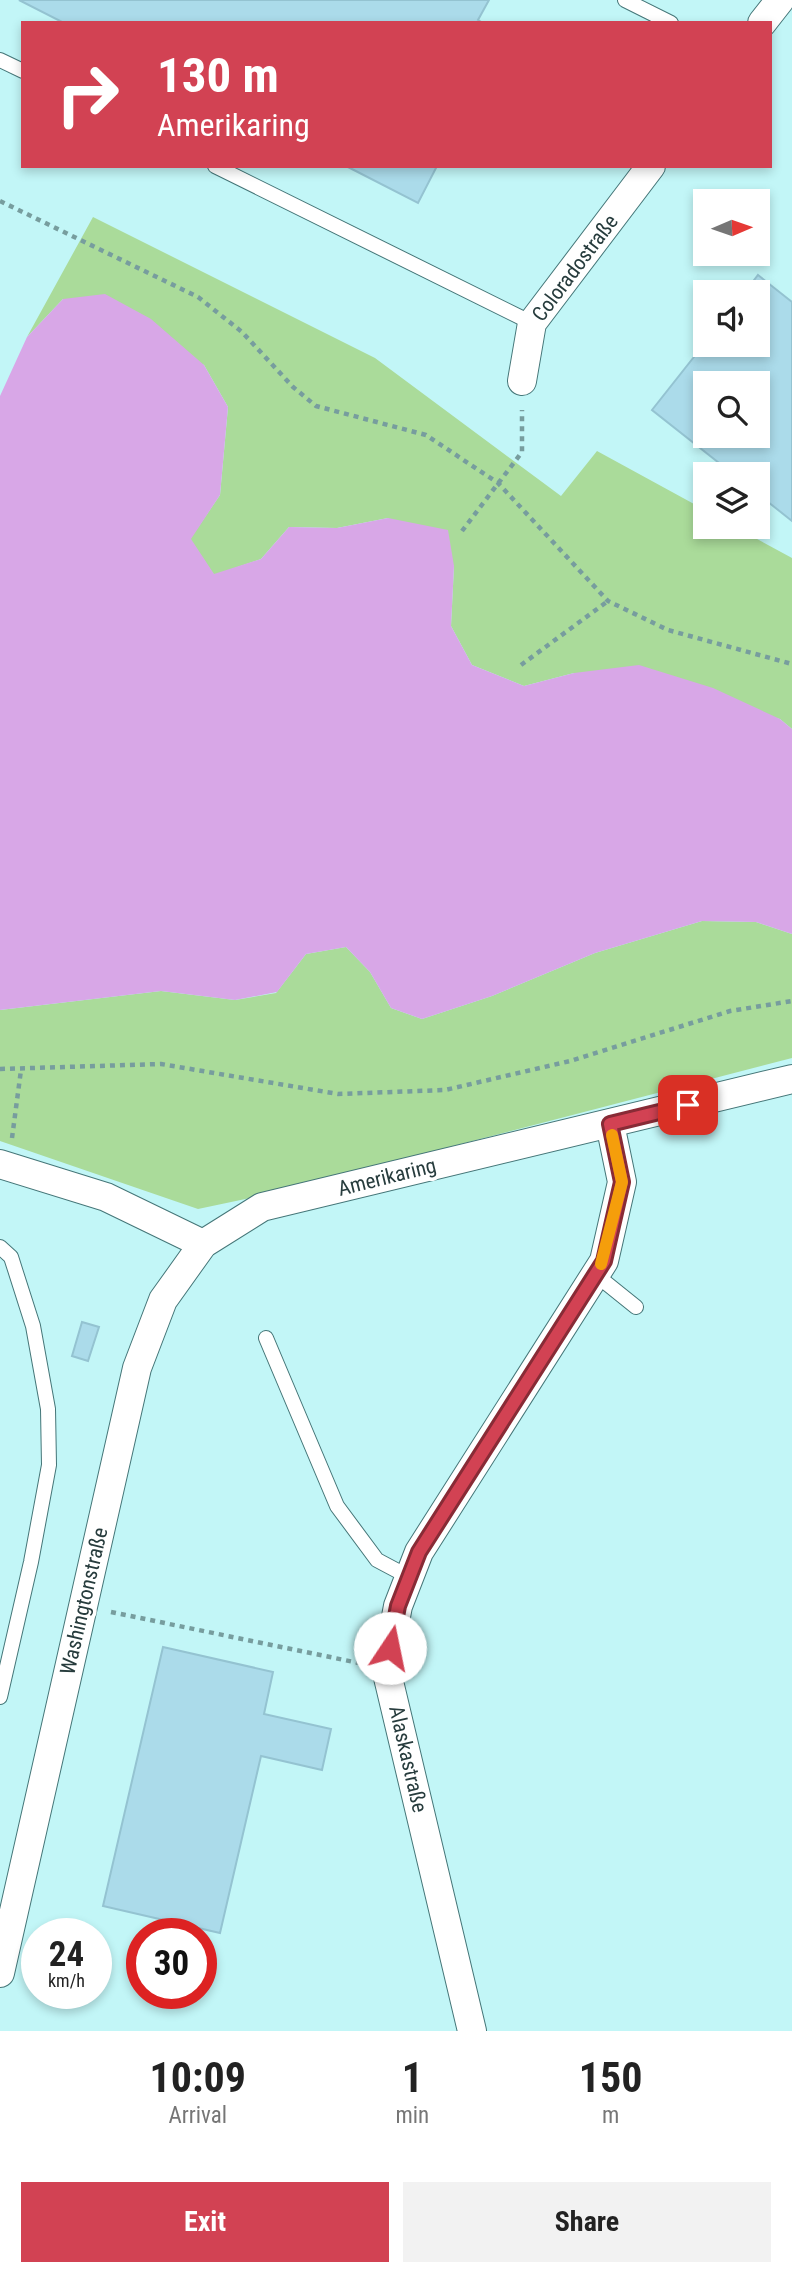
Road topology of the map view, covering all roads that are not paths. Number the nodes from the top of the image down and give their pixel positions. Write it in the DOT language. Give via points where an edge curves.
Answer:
graph roads {
  1 [pos="625,0"];
  2 [pos="780,0"];
  3 [pos="667,21"];
  4 [pos="764,21"];
  5 [pos="0,60"];
  6 [pos="21,70"];
  7 [pos="219,168"];
  8 [pos="649,168"];
  9 [pos="532,323"];
  10 [pos="522,381"];
  11 [pos="792,1079"];
  12 [pos="610,1124"];
  13 [pos="4,1165"];
  14 [pos="203,1244"];
  15 [pos="0,1247"];
  16 [pos="595,1274"];
  17 [pos="636,1307"];
  18 [pos="266,1338"];
  19 [pos="409,1577"];
  20 [pos="0,1697"];
  21 [pos="0,1973"];
  22 [pos="472,2031"];
  1 -- 3 [label="lane"];
  2 -- 4 [label="street"];
  5 -- 6 [label="lane"];
  7 -- 9 [label="lane"];
  8 -- 9 [label="street, Coloradostraße"];
  9 -- 10 [label="street, Coloradostraße"];
  11 -- 12 [label="street, Amerikaring"];
  12 -- 14 [label="street, Amerikaring" via="262,1207"];
  12 -- 16 [label="street, Alaskastraße" via="622,1182 604,1261"];
  13 -- 14 [label="street" via="106,1196"];
  14 -- 21 [label="street, Washingtonstraße" via="163,1300 137,1368"];
  15 -- 20 [label="lane" via="11,1257 33,1326 48,1409 49,1465"];
  16 -- 17 [label="lane"];
  16 -- 19 [label="street, Alaskastraße" via="419,1552"];
  18 -- 19 [label="lane" via="337,1506 377,1560"];
  19 -- 22 [label="street, Alaskastraße" via="398,1606 386,1669"];
}
